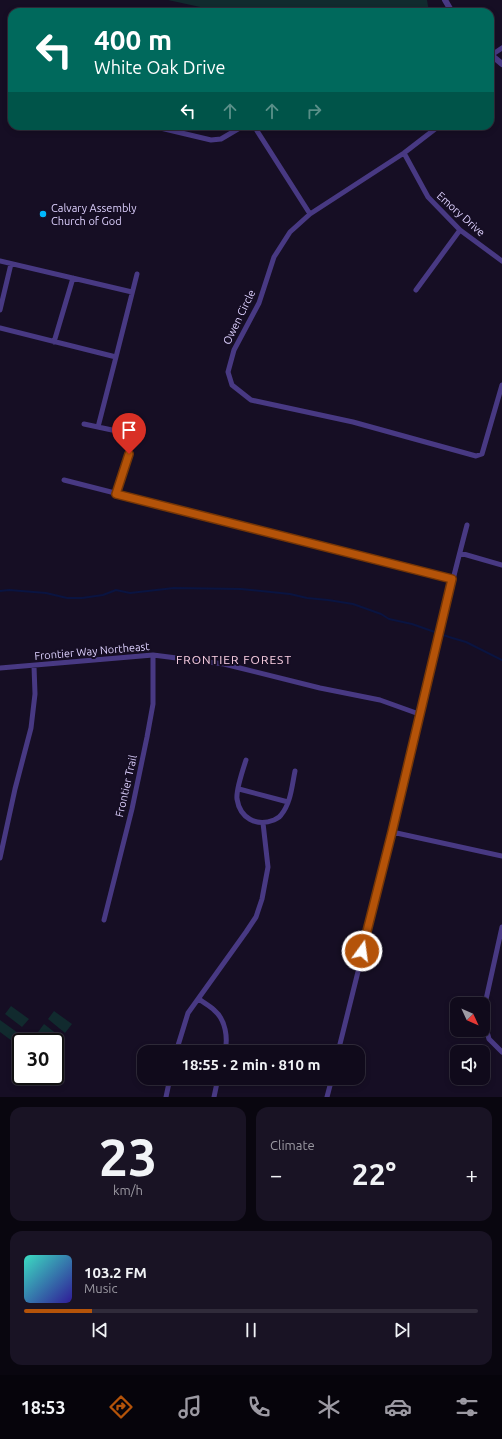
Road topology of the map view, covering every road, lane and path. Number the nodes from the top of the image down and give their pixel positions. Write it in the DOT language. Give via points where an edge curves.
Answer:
graph roads {
  1 [pos="169,130"];
  2 [pos="236,130"];
  3 [pos="257,130"];
  4 [pos="434,130"];
  5 [pos="404,153"];
  6 [pos="310,214"];
  7 [pos="460,230"];
  8 [pos="0,261"];
  9 [pos="502,261"];
  10 [pos="11,264"];
  11 [pos="137,274"];
  12 [pos="73,278"];
  13 [pos="416,290"];
  14 [pos="132,292"];
  15 [pos="0,310"];
  16 [pos="0,328"];
  17 [pos="54,342"];
  18 [pos="116,357"];
  19 [pos="502,385"];
  20 [pos="84,424"];
  21 [pos="98,427"];
  22 [pos="112,430"];
  23 [pos="129,454"];
  24 [pos="64,480"];
  25 [pos="116,494"];
  26 [pos="467,525"];
  27 [pos="460,553"];
  28 [pos="502,565"];
  29 [pos="452,579"];
  30 [pos="153,655"];
  31 [pos="34,666"];
  32 [pos="0,668"];
  33 [pos="419,714"];
  34 [pos="246,760"];
  35 [pos="296,771"];
  36 [pos="239,789"];
  37 [pos="288,802"];
  38 [pos="263,823"];
  39 [pos="392,832"];
  40 [pos="502,856"];
  41 [pos="0,858"];
  42 [pos="104,920"];
  43 [pos="502,928"];
  44 [pos="487,997"];
  45 [pos="199,999"];
  46 [pos="488,1037"];
  47 [pos="178,1045"];
  48 [pos="226,1045"];
  49 [pos="340,1045"];
  50 [pos="502,1052"];
  51 [pos="169,1085"];
  52 [pos="217,1085"];
  53 [pos="330,1085"];
  54 [pos="166,1097"];
  55 [pos="214,1097"];
  56 [pos="327,1097"];
  1 -- 2 [label="street" via="211,140 221,139"];
  3 -- 6 [label="street"];
  4 -- 5 [label="street, Owen Circle"];
  5 -- 6 [label="street, Owen Circle"];
  5 -- 7 [label="street, Emory Drive" via="428,197"];
  6 -- 19 [label="street, Owen Circle" via="290,232 274,257 259,303 234,350 228,372 232,385 251,400 353,422 476,456 482,454"];
  7 -- 9 [label="street, Emory Drive"];
  7 -- 13 [label="street"];
  8 -- 10 [label="street"];
  10 -- 12 [label="street"];
  10 -- 15 [label="street"];
  11 -- 14 [label="street"];
  12 -- 14 [label="street"];
  12 -- 17 [label="street"];
  14 -- 18 [label="street"];
  16 -- 17 [label="street"];
  17 -- 18 [label="street"];
  18 -- 21 [label="street"];
  20 -- 21 [label="street"];
  21 -- 22 [label="street"];
  23 -- 25 [label="street"];
  24 -- 25 [label="street"];
  25 -- 29 [label="street"];
  26 -- 27 [label="street"];
  27 -- 28 [label="street"];
  27 -- 29 [label="street"];
  29 -- 33 [label="street"];
  30 -- 31 [label="street, Frontier Way Northeast"];
  30 -- 33 [label="street, Frontier Way Northeast" via="224,664 380,700"];
  30 -- 42 [label="street, Frontier Trail" via="153,704 148,737"];
  31 -- 32 [label="street, Frontier Way Northeast"];
  31 -- 41 [label="street" via="35,694 31,728"];
  33 -- 39 [label="street"];
  34 -- 36 [label="street"];
  35 -- 37 [label="street"];
  36 -- 37 [label="street"];
  36 -- 38 [label="street" via="237,797 240,808 246,816 257,823"];
  37 -- 38 [label="street" via="280,817"];
  38 -- 45 [label="street" via="268,867 256,917"];
  39 -- 40 [label="street"];
  39 -- 49 [label="street"];
  43 -- 44 [label="street"];
  45 -- 47 [label="street" via="188,1013"];
  45 -- 48 [label="street" via="216,1011 225,1027"];
  46 -- 50 [label="street"];
  51 -- 54 [label="street"];
  52 -- 55 [label="street"];
  53 -- 56 [label="street"];
}
